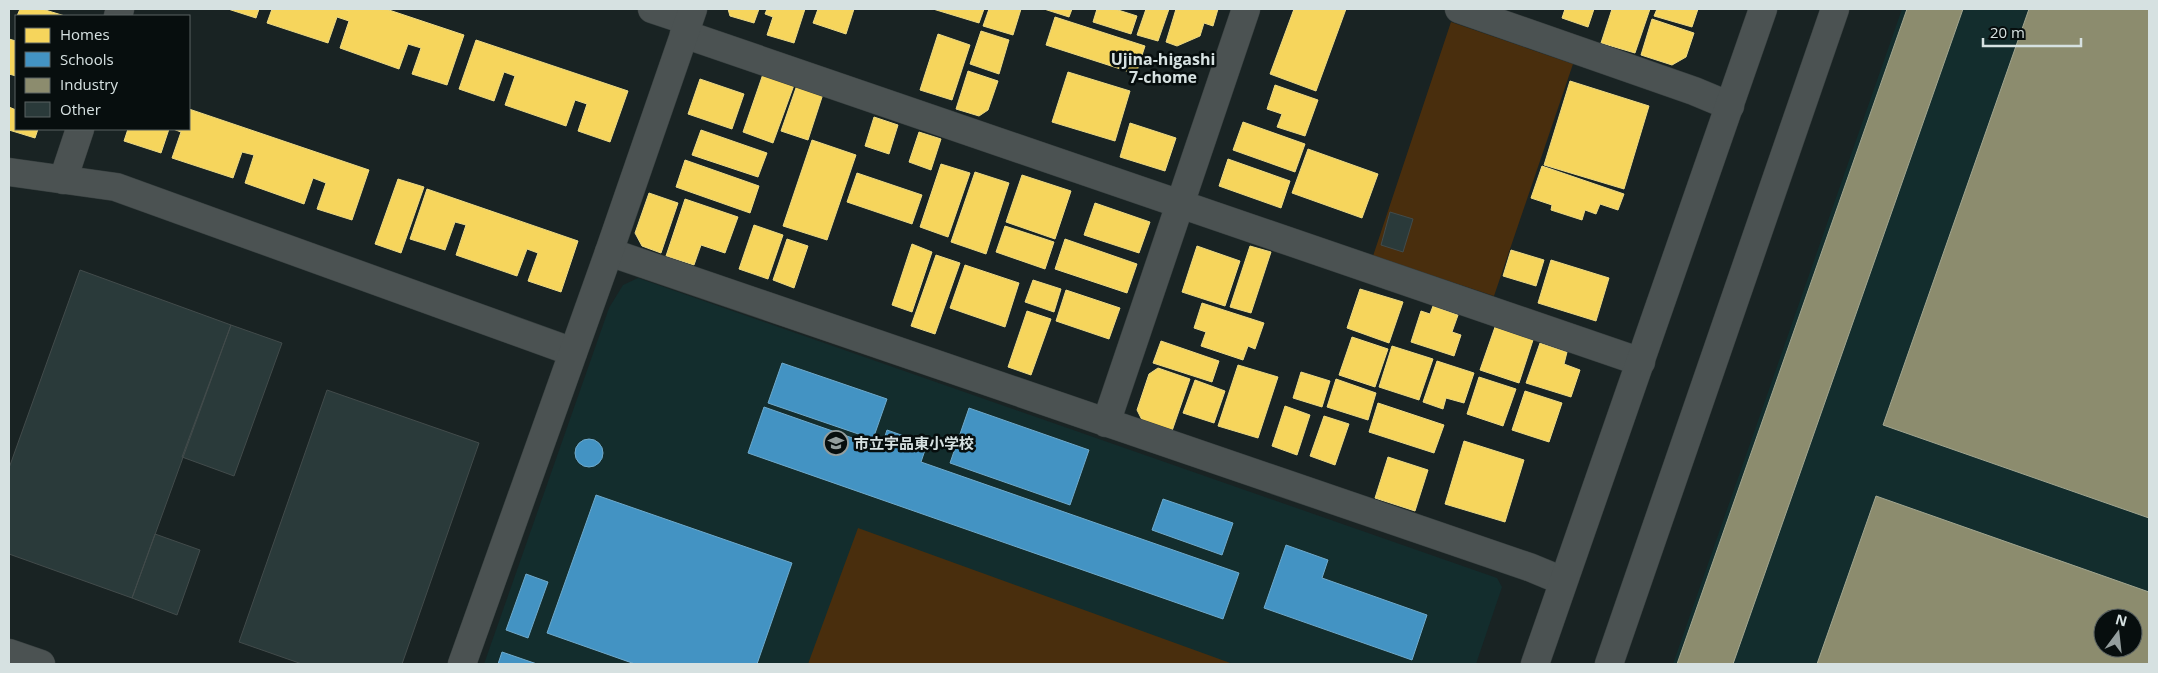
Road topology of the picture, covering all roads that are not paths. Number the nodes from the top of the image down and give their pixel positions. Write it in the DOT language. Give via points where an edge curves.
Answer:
graph roads {
  1 [pos="652,9"];
  2 [pos="1246,9"];
  3 [pos="1459,9"];
  4 [pos="1763,9"];
  5 [pos="1835,9"];
  6 [pos="688,21"];
  7 [pos="1730,106"];
  8 [pos="80,130"];
  9 [pos="9,172"];
  10 [pos="63,180"];
  11 [pos="1181,203"];
  12 [pos="609,252"];
  13 [pos="573,352"];
  14 [pos="1641,362"];
  15 [pos="1106,423"];
  16 [pos="1564,581"];
  17 [pos="9,653"];
  18 [pos="42,664"];
  19 [pos="462,664"];
  20 [pos="1535,664"];
  21 [pos="1609,664"];
  1 -- 6 [label="street"];
  2 -- 11 [label="street"];
  3 -- 7 [label="street"];
  4 -- 7 [label="street"];
  5 -- 21 [label="street"];
  6 -- 11 [label="street"];
  6 -- 12 [label="street"];
  7 -- 14 [label="street"];
  8 -- 10 [label="street"];
  9 -- 10 [label="street"];
  10 -- 13 [label="street" via="116,188"];
  11 -- 14 [label="street"];
  11 -- 15 [label="street"];
  12 -- 13 [label="street"];
  12 -- 15 [label="street"];
  13 -- 19 [label="street"];
  14 -- 16 [label="street"];
  15 -- 16 [label="street"];
  16 -- 20 [label="street"];
  17 -- 18 [label="street"];
}
